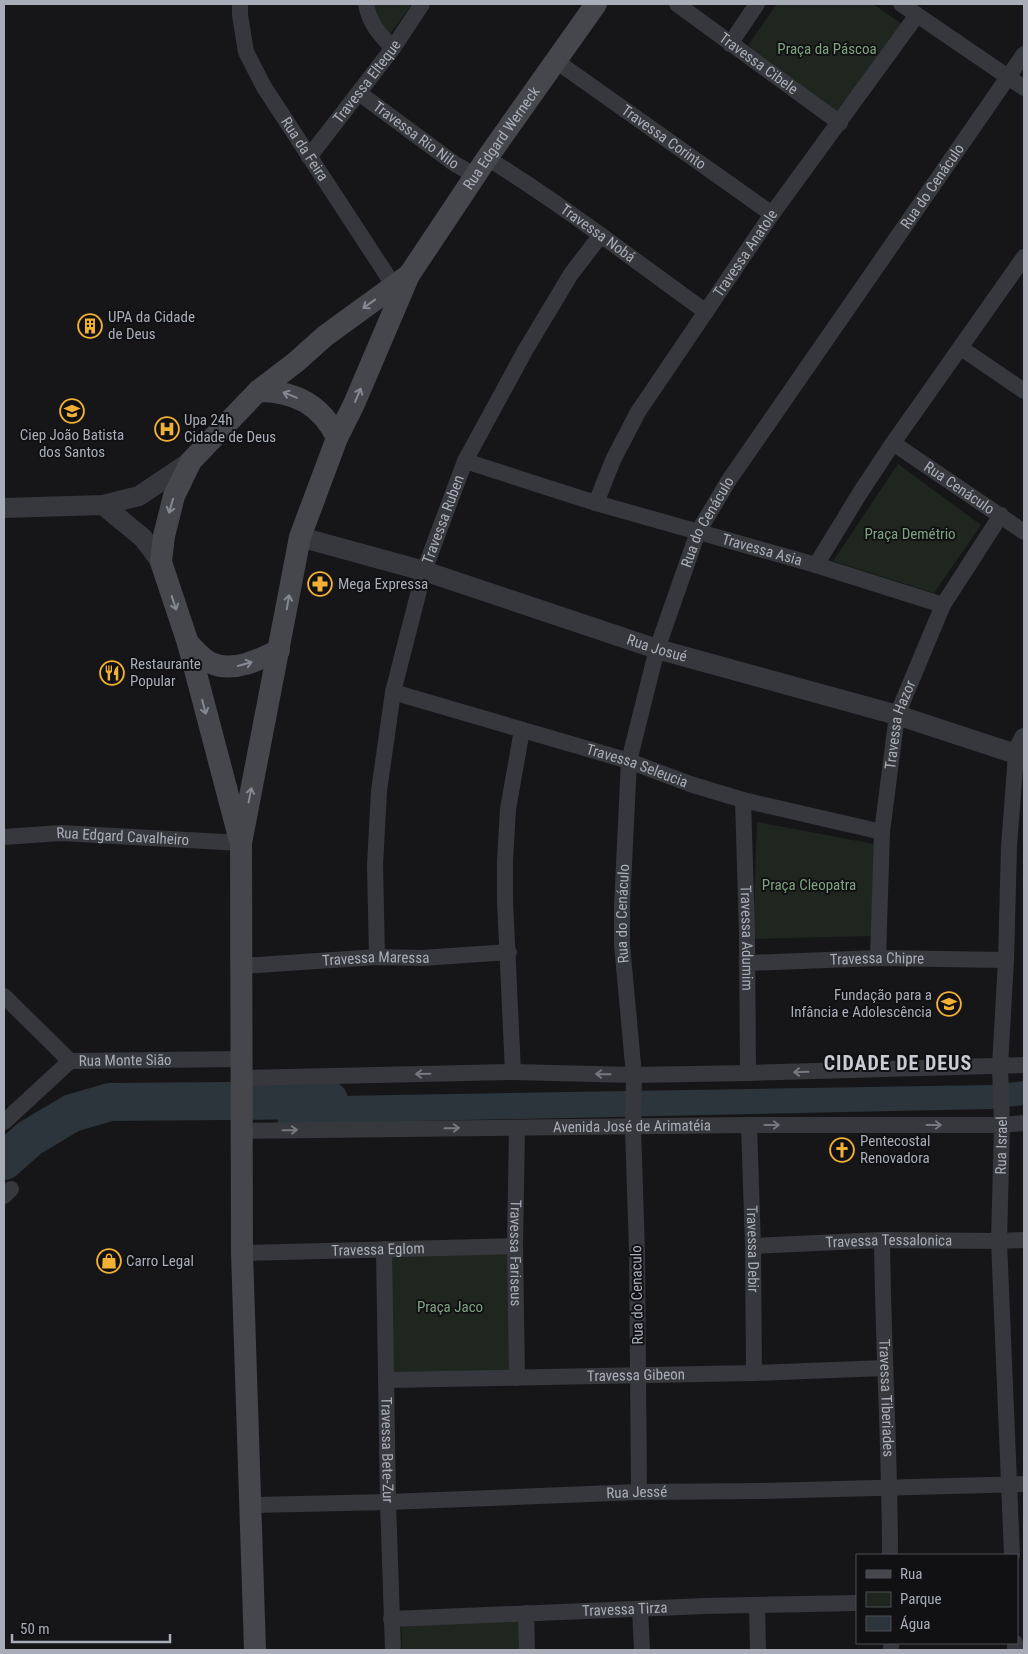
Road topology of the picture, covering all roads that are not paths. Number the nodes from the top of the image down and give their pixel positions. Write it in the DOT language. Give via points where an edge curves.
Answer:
graph roads {
  1 [pos="240,4"];
  2 [pos="366,4"];
  3 [pos="422,4"];
  4 [pos="596,4"];
  5 [pos="677,4"];
  6 [pos="757,4"];
  7 [pos="901,4"];
  8 [pos="917,15"];
  9 [pos="730,44"];
  10 [pos="393,48"];
  11 [pos="1024,54"];
  12 [pos="556,61"];
  13 [pos="1009,77"];
  14 [pos="1024,88"];
  15 [pos="360,93"];
  16 [pos="840,123"];
  17 [pos="309,157"];
  18 [pos="481,167"];
  19 [pos="772,214"];
  20 [pos="601,235"];
  21 [pos="1024,257"];
  22 [pos="401,280"];
  23 [pos="706,312"];
  24 [pos="961,348"];
  25 [pos="258,391"];
  26 [pos="1024,391"];
  27 [pos="337,438"];
  28 [pos="893,443"];
  29 [pos="191,461"];
  30 [pos="466,461"];
  31 [pos="596,504"];
  32 [pos="103,505"];
  33 [pos="4,508"];
  34 [pos="1001,515"];
  35 [pos="698,532"];
  36 [pos="1024,532"];
  37 [pos="300,537"];
  38 [pos="161,562"];
  39 [pos="816,565"];
  40 [pos="424,571"];
  41 [pos="943,605"];
  42 [pos="188,643"];
  43 [pos="657,649"];
  44 [pos="279,650"];
  45 [pos="394,692"];
  46 [pos="897,715"];
  47 [pos="522,730"];
  48 [pos="1020,746"];
  49 [pos="629,762"];
  50 [pos="743,800"];
  51 [pos="882,832"];
  52 [pos="4,837"];
  53 [pos="241,843"];
  54 [pos="509,952"];
  55 [pos="377,958"];
  56 [pos="878,958"];
  57 [pos="1006,960"];
  58 [pos="747,963"];
  59 [pos="242,966"];
  60 [pos="4,996"];
  61 [pos="70,1061"];
  62 [pos="1024,1065"];
  63 [pos="1000,1069"];
  64 [pos="513,1072"];
  65 [pos="748,1073"];
  66 [pos="241,1076"];
  67 [pos="634,1079"];
  68 [pos="1001,1120"];
  69 [pos="4,1122"];
  70 [pos="633,1122"];
  71 [pos="1024,1124"];
  72 [pos="241,1126"];
  73 [pos="749,1126"];
  74 [pos="517,1128"];
  75 [pos="882,1240"];
  76 [pos="1024,1240"];
  77 [pos="999,1242"];
  78 [pos="515,1246"];
  79 [pos="753,1246"];
  80 [pos="384,1249"];
  81 [pos="242,1253"];
  82 [pos="884,1368"];
  83 [pos="754,1373"];
  84 [pos="638,1374"];
  85 [pos="517,1378"];
  86 [pos="387,1380"];
  87 [pos="1017,1484"];
  88 [pos="890,1487"];
  89 [pos="639,1492"];
  90 [pos="388,1502"];
  91 [pos="249,1505"];
  92 [pos="890,1554"];
  93 [pos="1012,1554"];
  94 [pos="856,1604"];
  95 [pos="757,1605"];
  96 [pos="640,1609"];
  97 [pos="526,1613"];
  98 [pos="391,1619"];
  99 [pos="255,1650"];
  100 [pos="393,1650"];
  101 [pos="527,1650"];
  102 [pos="642,1650"];
  103 [pos="758,1650"];
  1 -- 17 [label="street, Rua da Feira" via="246,52 264,87"];
  2 -- 10 [label="street" via="377,32"];
  3 -- 10 [label="street, Travessa Elteque"];
  4 -- 12 [label="main road, Rua Edgard Werneck"];
  5 -- 9 [label="street, Travessa Cibele"];
  6 -- 9 [label="street"];
  7 -- 8 [label="street"];
  8 -- 13 [label="street"];
  8 -- 16 [label="street, Travessa Anatole"];
  9 -- 16 [label="street, Travessa Cibele"];
  10 -- 15 [label="street, Travessa Elteque"];
  11 -- 13 [label="street, Rua do Cenáculo"];
  12 -- 18 [label="main road, Rua Edgard Werneck"];
  12 -- 19 [label="street, Travessa Corinto"];
  13 -- 14 [label="street"];
  13 -- 35 [label="street, Rua do Cenáculo" via="729,480"];
  15 -- 17 [label="street, Travessa Elteque"];
  15 -- 18 [label="street, Travessa Rio Nilo" via="455,164"];
  16 -- 19 [label="street, Travessa Anatole"];
  17 -- 22 [label="street, Rua da Feira"];
  18 -- 20 [label="street, Travessa Nobá" via="513,174"];
  18 -- 22 [label="main road, Rua Edgard Werneck"];
  19 -- 23 [label="street, Travessa Anatole"];
  20 -- 23 [label="street, Travessa Nobá"];
  20 -- 30 [label="street, Travessa Ruben" via="571,274 526,349"];
  21 -- 24 [label="street"];
  22 -- 25 [label="main road, one-way"];
  27 -- 22 [label="main road, one-way" via="354,404"];
  23 -- 31 [label="street, Travessa Anatole" via="638,412 613,460"];
  24 -- 26 [label="street"];
  24 -- 28 [label="street"];
  27 -- 25 [label="main road, one-way" via="325,418 311,404 282,392"];
  25 -- 29 [label="main road"];
  27 -- 37 [label="main road"];
  28 -- 34 [label="street, Rua Cenáculo"];
  28 -- 39 [label="street"];
  29 -- 32 [label="street" via="140,496"];
  29 -- 38 [label="main road, one-way" via="174,496"];
  30 -- 31 [label="street, Travessa Asia"];
  30 -- 40 [label="street, Travessa Ruben"];
  31 -- 35 [label="street, Travessa Asia"];
  32 -- 33 [label="street"];
  32 -- 38 [label="street" via="143,538"];
  34 -- 36 [label="street, Rua Cenáculo"];
  34 -- 41 [label="street, Travessa Hazor"];
  35 -- 39 [label="street, Travessa Asia"];
  35 -- 43 [label="street, Rua do Cenáculo"];
  37 -- 40 [label="street, Rua Josué"];
  44 -- 37 [label="main road, one-way"];
  38 -- 42 [label="main road, one-way"];
  39 -- 41 [label="street, Travessa Asia"];
  40 -- 43 [label="street, Rua Josué"];
  40 -- 45 [label="street, Travessa Ruben"];
  41 -- 46 [label="street, Travessa Hazor"];
  42 -- 44 [label="main road, one-way" via="201,657 222,666 238,666"];
  42 -- 53 [label="main road, one-way"];
  43 -- 46 [label="street, Rua Josué"];
  43 -- 49 [label="street, Rua do Cenáculo"];
  53 -- 44 [label="main road, one-way"];
  45 -- 47 [label="street, Travessa Seleucia"];
  45 -- 55 [label="street, Travessa Ruben" via="379,791 375,865"];
  46 -- 48 [label="street, Rua Josué"];
  46 -- 51 [label="street, Travessa Hazor"];
  47 -- 49 [label="street, Travessa Seleucia"];
  47 -- 54 [label="street" via="508,809 505,869"];
  48 -- 57 [label="street, Rua Israel" via="1009,847"];
  49 -- 50 [label="street, Travessa Seleucia"];
  49 -- 67 [label="street, Rua do Cenáculo" via="622,945"];
  50 -- 51 [label="street, Travessa Seleucia"];
  50 -- 58 [label="street, Travessa Adumim"];
  51 -- 56 [label="street, Travessa Hazor"];
  52 -- 53 [label="street, Rua Edgard Cavalheiro" via="61,833"];
  53 -- 59 [label="main road"];
  54 -- 55 [label="street, Travessa Maressa"];
  54 -- 64 [label="street"];
  55 -- 59 [label="street, Travessa Maressa"];
  56 -- 57 [label="street, Travessa Chipre"];
  56 -- 58 [label="street, Travessa Chipre"];
  57 -- 63 [label="street, Rua Israel"];
  58 -- 65 [label="street, Travessa Adumim"];
  59 -- 66 [label="main road"];
  60 -- 61 [label="street"];
  61 -- 66 [label="street, Rua Monte Sião"];
  61 -- 69 [label="street, Rua Monte Sião"];
  62 -- 63 [label="street"];
  63 -- 65 [label="street, one-way"];
  63 -- 68 [label="street, Rua Israel"];
  64 -- 66 [label="street, one-way"];
  67 -- 64 [label="street, one-way"];
  65 -- 67 [label="street"];
  66 -- 72 [label="main road"];
  67 -- 70 [label="street, Rua do Cenáculo"];
  68 -- 71 [label="street, Avenida José de Arimatéia"];
  73 -- 68 [label="street, Avenida José de Arimatéia, one-way"];
  68 -- 77 [label="street, Rua Israel"];
  70 -- 73 [label="street, Avenida José de Arimatéia"];
  70 -- 74 [label="street, Avenida José de Arimatéia"];
  70 -- 84 [label="street, Rua do Cenaculo"];
  72 -- 74 [label="street, Avenida José de Arimatéia, one-way"];
  72 -- 81 [label="main road"];
  73 -- 79 [label="street, Travessa Debir"];
  74 -- 78 [label="street, Travessa Fariseus"];
  75 -- 77 [label="street, Travessa Tessalonica"];
  75 -- 79 [label="street, Travessa Tessalonica"];
  75 -- 82 [label="street, Travessa Tiberiades"];
  76 -- 77 [label="street, Travessa Tessalonica"];
  77 -- 87 [label="street, Rua Israel"];
  78 -- 80 [label="street, Travessa Eglom"];
  78 -- 85 [label="street, Travessa Fariseus"];
  79 -- 83 [label="street, Travessa Debir"];
  80 -- 81 [label="street, Travessa Eglom"];
  80 -- 86 [label="street, Travessa Bete-Zur"];
  81 -- 91 [label="main road"];
  82 -- 83 [label="street, Travessa Gibeon"];
  82 -- 88 [label="street, Travessa Tiberiades"];
  83 -- 84 [label="street, Travessa Gibeon"];
  84 -- 85 [label="street, Travessa Gibeon"];
  84 -- 89 [label="street, Rua do Cenaculo"];
  85 -- 86 [label="street, Travessa Gibeon"];
  86 -- 90 [label="street, Travessa Bete-Zur"];
  87 -- 88 [label="street, Rua Jessé"];
  87 -- 93 [label="street, Rua Israel"];
  88 -- 89 [label="street, Rua Jessé"];
  88 -- 92 [label="street, Travessa Tiberiades"];
  89 -- 90 [label="street, Rua Jessé"];
  90 -- 91 [label="street, Rua Jessé"];
  90 -- 98 [label="street, Travessa Bete-Zur"];
  91 -- 99 [label="main road"];
  94 -- 95 [label="street, Travessa Tirza"];
  95 -- 96 [label="street, Travessa Tirza"];
  95 -- 103 [label="street"];
  96 -- 97 [label="street, Travessa Tirza"];
  96 -- 102 [label="street"];
  97 -- 98 [label="street, Travessa Tirza"];
  97 -- 101 [label="street"];
  98 -- 100 [label="street, Travessa Bete-Zur"];
}
